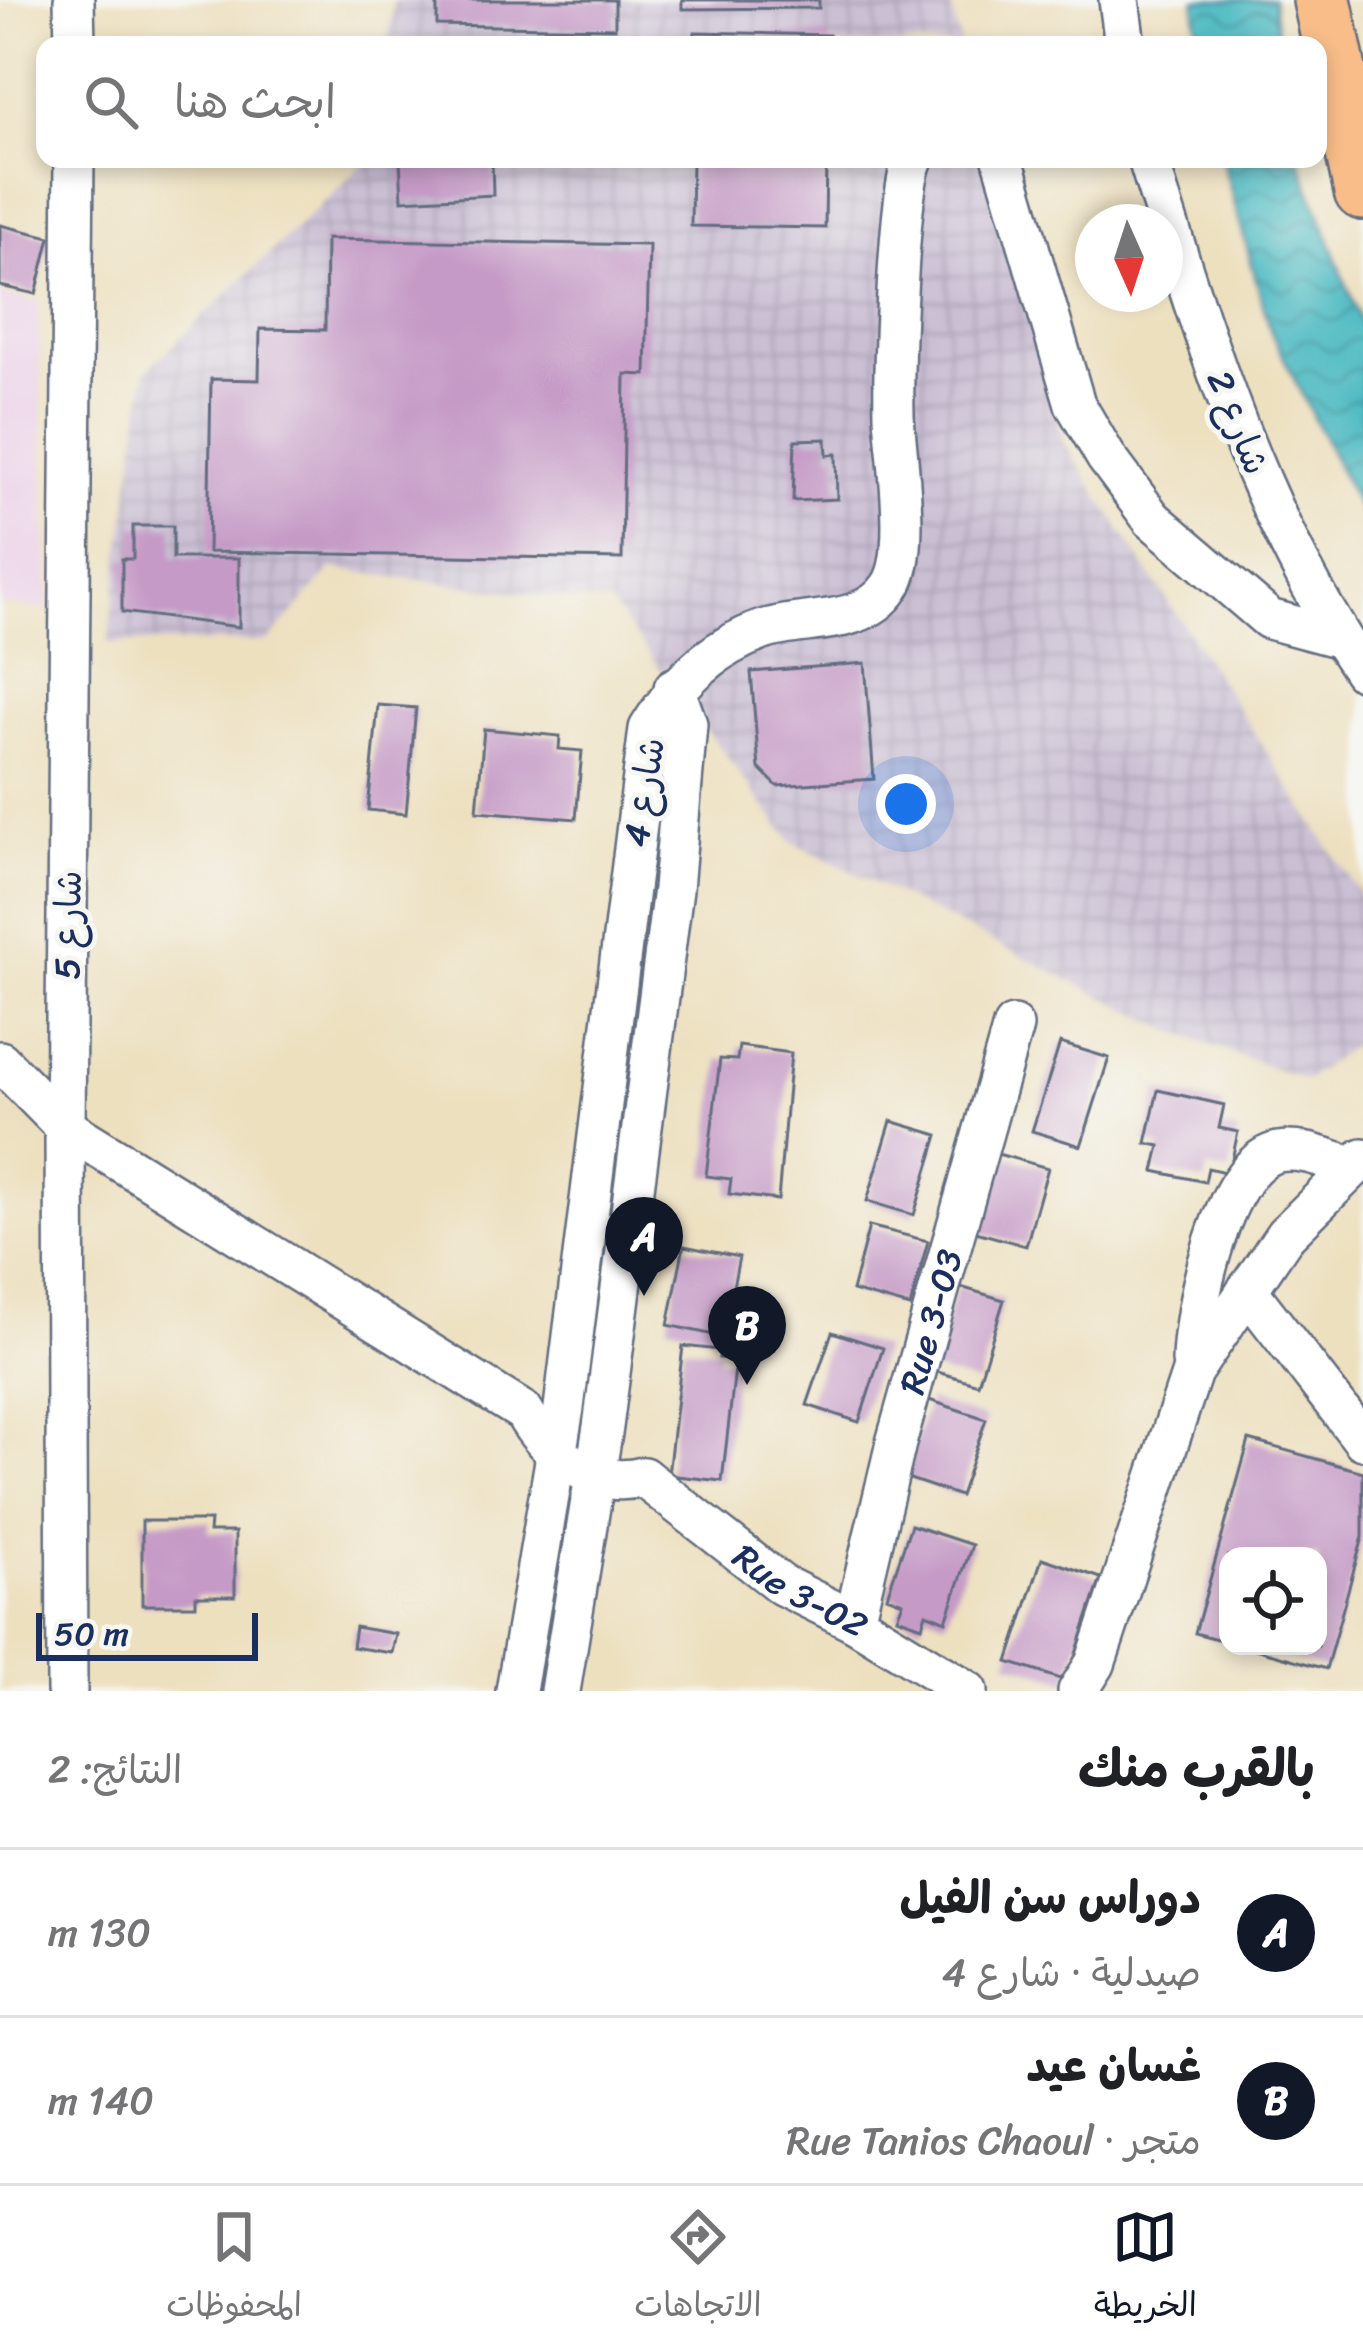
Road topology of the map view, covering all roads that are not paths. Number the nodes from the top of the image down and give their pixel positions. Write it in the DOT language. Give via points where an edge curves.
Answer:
graph roads {
  1 [pos="74,0"];
  2 [pos="1119,0"];
  3 [pos="1322,0"];
  4 [pos="75,36"];
  5 [pos="1124,36"];
  6 [pos="74,168"];
  7 [pos="912,168"];
  8 [pos="1006,168"];
  9 [pos="1151,168"];
  10 [pos="1363,191"];
  11 [pos="1340,638"];
  12 [pos="1363,671"];
  13 [pos="674,688"];
  14 [pos="1013,1026"];
  15 [pos="0,1061"];
  16 [pos="65,1126"];
  17 [pos="597,1142"];
  18 [pos="638,1143"];
  19 [pos="1353,1171"];
  20 [pos="1221,1220"];
  21 [pos="1270,1256"];
  22 [pos="1247,1290"];
  23 [pos="1192,1372"];
  24 [pos="564,1408"];
  25 [pos="524,1412"];
  26 [pos="603,1427"];
  27 [pos="1363,1440"];
  28 [pos="556,1456"];
  29 [pos="595,1474"];
  30 [pos="643,1477"];
  31 [pos="854,1621"];
  32 [pos="1090,1682"];
  33 [pos="67,1691"];
  34 [pos="516,1691"];
  35 [pos="560,1691"];
  36 [pos="968,1691"];
  1 -- 4 [label="street"];
  2 -- 5 [label="street"];
  3 -- 10 [label="highway"];
  6 -- 16 [label="street, شارع 5"];
  7 -- 13 [label="street" via="895,365 897,572 890,589 839,617 728,644"];
  8 -- 11 [label="street" via="1075,404 1106,458 1152,519 1269,619"];
  9 -- 11 [label="street, شارع 2" via="1200,327"];
  11 -- 12 [label="street, شارع 2"];
  13 -- 17 [label="street, شارع 4" via="650,729"];
  13 -- 18 [label="street, شارع 4" via="687,724"];
  14 -- 31 [label="street, Rue 3-03"];
  15 -- 16 [label="street"];
  16 -- 25 [label="street"];
  16 -- 33 [label="street, شارع 5"];
  17 -- 18 [label="street"];
  17 -- 24 [label="street, شارع 4"];
  18 -- 26 [label="street, شارع 4"];
  19 -- 20 [label="street" via="1292,1151 1261,1159"];
  19 -- 21 [label="street"];
  20 -- 21 [label="street"];
  20 -- 23 [label="street"];
  21 -- 22 [label="street"];
  22 -- 23 [label="street"];
  22 -- 27 [label="street"];
  23 -- 32 [label="street"];
  24 -- 25 [label="street"];
  24 -- 26 [label="street"];
  24 -- 28 [label="street, شارع 4"];
  25 -- 28 [label="street"];
  26 -- 29 [label="street, شارع 4"];
  26 -- 30 [label="street, Rue 3-02" via="634,1455"];
  28 -- 29 [label="street"];
  28 -- 34 [label="street, شارع 4"];
  29 -- 30 [label="street"];
  29 -- 35 [label="street, شارع 4"];
  30 -- 31 [label="street, Rue 3-02" via="782,1586"];
  31 -- 36 [label="street, Rue 3-02"];
}
